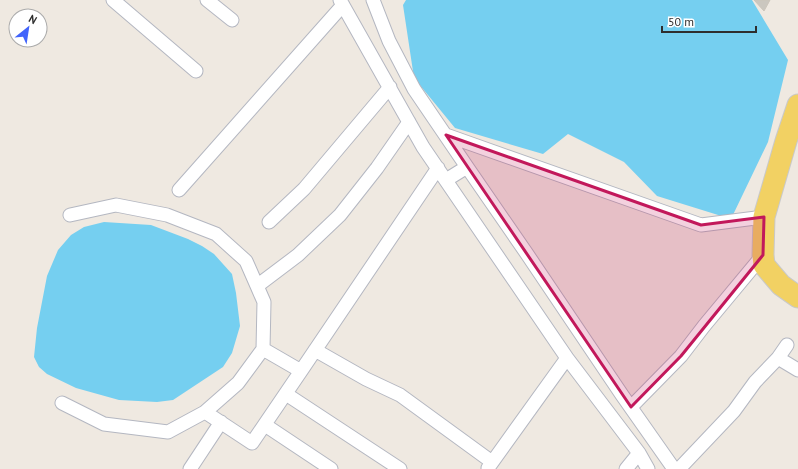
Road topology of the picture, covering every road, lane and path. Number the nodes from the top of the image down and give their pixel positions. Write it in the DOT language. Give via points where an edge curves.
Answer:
graph roads {
  1 [pos="113,0"];
  2 [pos="207,0"];
  3 [pos="373,0"];
  4 [pos="342,2"];
  5 [pos="232,20"];
  6 [pos="196,71"];
  7 [pos="390,87"];
  8 [pos="798,105"];
  9 [pos="409,122"];
  10 [pos="446,135"];
  11 [pos="467,167"];
  12 [pos="438,168"];
  13 [pos="446,180"];
  14 [pos="179,190"];
  15 [pos="70,215"];
  16 [pos="764,217"];
  17 [pos="269,222"];
  18 [pos="763,255"];
  19 [pos="257,286"];
  20 [pos="798,298"];
  21 [pos="787,345"];
  22 [pos="264,349"];
  23 [pos="315,350"];
  24 [pos="567,358"];
  25 [pos="778,358"];
  26 [pos="301,370"];
  27 [pos="798,370"];
  28 [pos="286,394"];
  29 [pos="62,403"];
  30 [pos="631,407"];
  31 [pos="205,412"];
  32 [pos="221,422"];
  33 [pos="264,425"];
  34 [pos="639,453"];
  35 [pos="490,466"];
  36 [pos="190,469"];
  37 [pos="330,469"];
  38 [pos="400,469"];
  39 [pos="626,469"];
  40 [pos="648,469"];
  41 [pos="674,469"];
  42 [pos="679,469"];
  1 -- 6 [label="street"];
  2 -- 5 [label="street"];
  3 -- 10 [label="street" via="389,41 414,89"];
  4 -- 7 [label="street"];
  4 -- 14 [label="street"];
  7 -- 9 [label="street"];
  7 -- 17 [label="street" via="304,189"];
  8 -- 16 [label="main road"];
  9 -- 12 [label="street"];
  9 -- 19 [label="street" via="340,215 298,255"];
  10 -- 11 [label="street"];
  10 -- 16 [label="street" via="701,225"];
  11 -- 13 [label="street"];
  11 -- 30 [label="street"];
  12 -- 13 [label="street"];
  12 -- 23 [label="street"];
  13 -- 24 [label="street"];
  15 -- 19 [label="street" via="116,205 167,215 216,234 246,261"];
  16 -- 18 [label="main road"];
  18 -- 20 [label="main road" via="764,265 781,285"];
  18 -- 30 [label="street" via="681,356"];
  19 -- 22 [label="street" via="264,302"];
  21 -- 25 [label="street"];
  22 -- 26 [label="street"];
  22 -- 31 [label="street" via="238,382"];
  23 -- 26 [label="street"];
  23 -- 35 [label="street" via="400,395"];
  24 -- 34 [label="street"];
  24 -- 35 [label="street"];
  25 -- 27 [label="street"];
  25 -- 42 [label="street" via="755,382 734,411"];
  26 -- 28 [label="street"];
  28 -- 33 [label="street"];
  28 -- 38 [label="street"];
  29 -- 31 [label="street" via="104,424 168,432"];
  30 -- 41 [label="street"];
  31 -- 32 [label="street"];
  32 -- 33 [label="street" via="252,443"];
  32 -- 36 [label="street"];
  33 -- 37 [label="street"];
  34 -- 39 [label="street"];
  34 -- 40 [label="street"];
}
